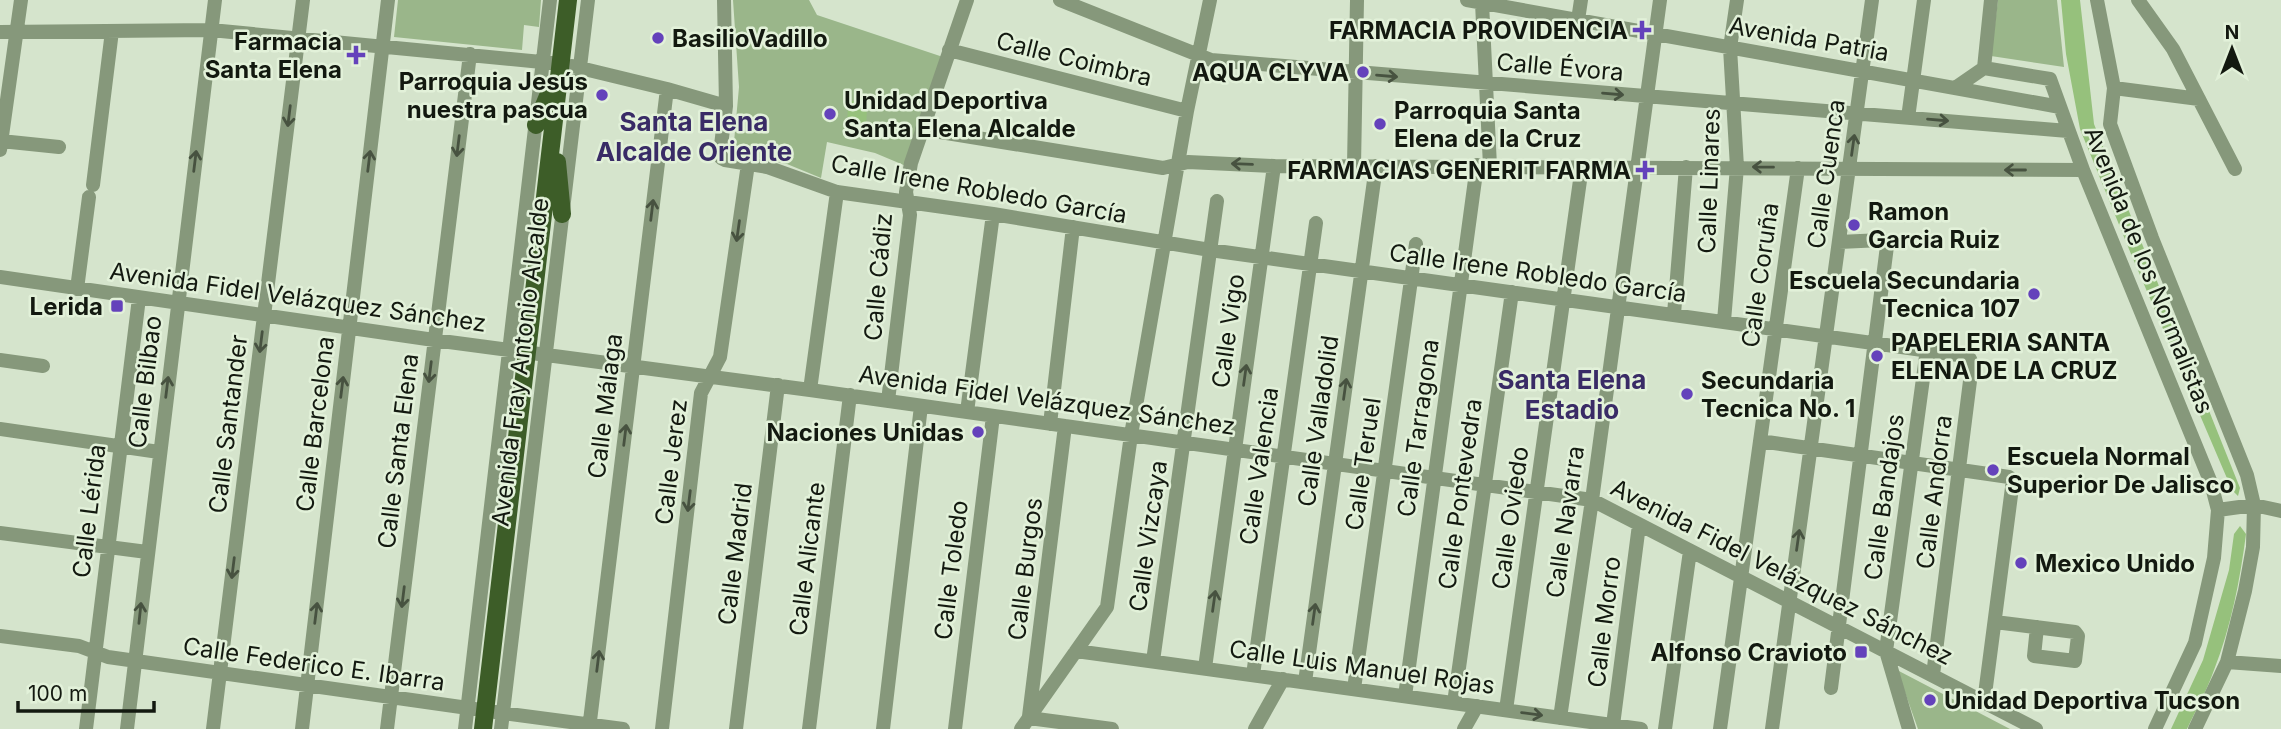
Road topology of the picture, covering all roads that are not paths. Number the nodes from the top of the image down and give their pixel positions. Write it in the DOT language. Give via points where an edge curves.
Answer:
graph roads {
  1 [pos="21,0"];
  2 [pos="215,0"];
  3 [pos="303,0"];
  4 [pos="388,0"];
  5 [pos="550,0"];
  6 [pos="568,0"];
  7 [pos="588,0"];
  8 [pos="967,0"];
  9 [pos="1060,0"];
  10 [pos="1210,0"];
  11 [pos="1357,0"];
  12 [pos="1581,0"];
  13 [pos="1660,0"];
  14 [pos="1737,0"];
  15 [pos="1872,0"];
  16 [pos="1924,0"];
  17 [pos="1991,0"];
  18 [pos="2097,0"];
  19 [pos="2138,0"];
  20 [pos="719,1"];
  21 [pos="1474,1"];
  22 [pos="1502,3"];
  23 [pos="1578,20"];
  24 [pos="211,30"];
  25 [pos="112,31"];
  26 [pos="0,32"];
  27 [pos="17,32"];
  28 [pos="1655,34"];
  29 [pos="299,37"];
  30 [pos="382,45"];
  31 [pos="1730,48"];
  32 [pos="949,50"];
  33 [pos="470,54"];
  34 [pos="1197,55"];
  35 [pos="552,63"];
  36 [pos="579,67"];
  37 [pos="1984,68"];
  38 [pos="1862,72"];
  39 [pos="1355,74"];
  40 [pos="1913,80"];
  41 [pos="1486,84"];
  42 [pos="1955,88"];
  43 [pos="2114,88"];
  44 [pos="667,89"];
  45 [pos="1646,97"];
  46 [pos="2199,99"];
  47 [pos="1735,104"];
  48 [pos="726,106"];
  49 [pos="2060,107"];
  50 [pos="1187,111"];
  51 [pos="1857,114"];
  52 [pos="1908,118"];
  53 [pos="545,125"];
  54 [pos="922,129"];
  55 [pos="2068,131"];
  56 [pos="1,146"];
  57 [pos="59,147"];
  58 [pos="748,164"];
  59 [pos="1177,164"];
  60 [pos="1483,165"];
  61 [pos="1274,166"];
  62 [pos="1354,166"];
  63 [pos="1376,166"];
  64 [pos="1582,166"];
  65 [pos="1638,166"];
  66 [pos="1686,167"];
  67 [pos="1737,167"];
  68 [pos="1798,168"];
  69 [pos="1850,169"];
  70 [pos="2235,169"];
  71 [pos="2083,170"];
  72 [pos="837,192"];
  73 [pos="1217,201"];
  74 [pos="907,202"];
  75 [pos="562,214"];
  76 [pos="993,214"];
  77 [pos="1316,223"];
  78 [pos="1073,228"];
  79 [pos="1839,242"];
  80 [pos="1164,243"];
  81 [pos="1416,244"];
  82 [pos="1210,250"];
  83 [pos="1261,257"];
  84 [pos="1311,264"];
  85 [pos="1361,271"];
  86 [pos="0,277"];
  87 [pos="1411,278"];
  88 [pos="1461,285"];
  89 [pos="77,289"];
  90 [pos="1512,292"];
  91 [pos="139,298"];
  92 [pos="1564,299"];
  93 [pos="177,304"];
  94 [pos="1618,306"];
  95 [pos="1674,314"];
  96 [pos="264,316"];
  97 [pos="1724,321"];
  98 [pos="349,328"];
  99 [pos="1775,328"];
  100 [pos="1827,335"];
  101 [pos="434,340"];
  102 [pos="1877,342"];
  103 [pos="1927,349"];
  104 [pos="527,353"];
  105 [pos="0,360"];
  106 [pos="43,366"];
  107 [pos="633,366"];
  108 [pos="711,376"];
  109 [pos="778,385"];
  110 [pos="810,390"];
  111 [pos="850,395"];
  112 [pos="888,401"];
  113 [pos="921,405"];
  114 [pos="967,412"];
  115 [pos="993,415"];
  116 [pos="1050,424"];
  117 [pos="1065,426"];
  118 [pos="0,429"];
  119 [pos="1131,435"];
  120 [pos="1760,441"];
  121 [pos="1183,443"];
  122 [pos="121,445"];
  123 [pos="1811,449"];
  124 [pos="1235,450"];
  125 [pos="159,452"];
  126 [pos="1861,456"];
  127 [pos="1284,457"];
  128 [pos="1912,463"];
  129 [pos="1335,465"];
  130 [pos="1960,470"];
  131 [pos="1385,471"];
  132 [pos="1434,478"];
  133 [pos="1485,485"];
  134 [pos="1537,492"];
  135 [pos="1592,500"];
  136 [pos="2253,505"];
  137 [pos="2218,510"];
  138 [pos="2281,511"];
  139 [pos="1639,525"];
  140 [pos="0,533"];
  141 [pos="108,547"];
  142 [pos="1690,551"];
  143 [pos="147,552"];
  144 [pos="1742,578"];
  145 [pos="1789,602"];
  146 [pos="1995,622"];
  147 [pos="1837,626"];
  148 [pos="2037,627"];
  149 [pos="0,636"];
  150 [pos="95,651"];
  151 [pos="1076,651"];
  152 [pos="1886,651"];
  153 [pos="135,661"];
  154 [pos="1153,661"];
  155 [pos="2228,662"];
  156 [pos="2281,666"];
  157 [pos="1205,668"];
  158 [pos="220,674"];
  159 [pos="1254,675"];
  160 [pos="1933,675"];
  161 [pos="1283,679"];
  162 [pos="1305,682"];
  163 [pos="307,686"];
  164 [pos="1831,688"];
  165 [pos="1354,689"];
  166 [pos="1405,696"];
  167 [pos="391,698"];
  168 [pos="1984,702"];
  169 [pos="1454,703"];
  170 [pos="1477,706"];
  171 [pos="1506,710"];
  172 [pos="485,711"];
  173 [pos="1560,718"];
  174 [pos="1025,723"];
  175 [pos="1613,725"];
  176 [pos="1719,726"];
  177 [pos="590,727"];
  178 [pos="86,729"];
  179 [pos="127,729"];
  180 [pos="213,729"];
  181 [pos="302,729"];
  182 [pos="387,729"];
  183 [pos="465,729"];
  184 [pos="483,729"];
  185 [pos="501,729"];
  186 [pos="623,729"];
  187 [pos="662,729"];
  188 [pos="736,729"];
  189 [pos="809,729"];
  190 [pos="883,729"];
  191 [pos="955,729"];
  192 [pos="1112,729"];
  193 [pos="1255,729"];
  194 [pos="1464,729"];
  195 [pos="1641,729"];
  196 [pos="1665,729"];
  197 [pos="1772,729"];
  198 [pos="1909,729"];
  199 [pos="2036,729"];
  200 [pos="2155,729"];
  201 [pos="2195,729"];
  1 -- 27 [label="street"];
  2 -- 24 [label="street, Calle Bilbao"];
  3 -- 29 [label="street, Calle Santander"];
  4 -- 30 [label="street, Calle Barcelona"];
  5 -- 35 [label="street, Avenida Fray Antonio Alcalde"];
  6 -- 35 [label="main road, Avenida Fray Antonio Alcalde"];
  7 -- 36 [label="street, Avenida Fray Antonio Alcalde"];
  8 -- 32 [label="street, Calle Cádiz"];
  9 -- 34 [label="street, Calle Évora"];
  10 -- 34 [label="street"];
  11 -- 39 [label="street"];
  12 -- 23 [label="street"];
  13 -- 28 [label="street, Calle Navarra"];
  14 -- 31 [label="street, Calle Linares"];
  15 -- 38 [label="street, Calle Cuenca"];
  16 -- 40 [label="street"];
  17 -- 37 [label="street"];
  18 -- 43 [label="street"];
  19 -- 46 [label="street" via="2173,49"];
  20 -- 48 [label="street"];
  21 -- 22 [label="street, Avenida Patria"];
  21 -- 41 [label="street, Calle Tarragona"];
  22 -- 23 [label="street, Avenida Patria"];
  23 -- 28 [label="street, Avenida Patria"];
  24 -- 25 [label="street"];
  24 -- 29 [label="street"];
  93 -- 24 [label="street, Calle Bilbao, one-way"];
  25 -- 27 [label="street"];
  25 -- 89 [label="street"];
  26 -- 27 [label="street"];
  27 -- 56 [label="street"];
  28 -- 31 [label="street, Avenida Patria"];
  28 -- 45 [label="street, Calle Navarra"];
  29 -- 30 [label="street"];
  29 -- 96 [label="street, Calle Santander, one-way"];
  30 -- 33 [label="street"];
  98 -- 30 [label="street, Calle Barcelona, one-way"];
  31 -- 38 [label="street, Avenida Patria"];
  31 -- 47 [label="street, Calle Linares"];
  32 -- 50 [label="street, Calle Coimbra"];
  32 -- 54 [label="street, Calle Cádiz"];
  33 -- 35 [label="street"];
  33 -- 101 [label="street, Calle Santa Elena, one-way"];
  34 -- 39 [label="street, Calle Évora"];
  34 -- 50 [label="street"];
  35 -- 36 [label="street"];
  35 -- 53 [label="main road, Avenida Fray Antonio Alcalde"];
  36 -- 44 [label="street"];
  36 -- 75 [label="street, Avenida Fray Antonio Alcalde"];
  37 -- 42 [label="street"];
  37 -- 49 [label="street, Avenida de los Normalistas" via="2050,79"];
  38 -- 40 [label="street, Avenida Patria"];
  38 -- 51 [label="street, Calle Cuenca"];
  39 -- 41 [label="street, Calle Évora, one-way"];
  39 -- 62 [label="street"];
  40 -- 42 [label="street, Avenida Patria"];
  40 -- 52 [label="street"];
  41 -- 45 [label="street, Calle Évora, one-way"];
  41 -- 60 [label="street, Calle Tarragona"];
  42 -- 49 [label="street, Avenida Patria"];
  43 -- 46 [label="street"];
  43 -- 136 [label="street, Avenida de los Normalistas" via="2110,124 2247,475"];
  44 -- 48 [label="street"];
  107 -- 44 [label="street, Calle Málaga, one-way"];
  45 -- 47 [label="street, Calle Évora"];
  45 -- 65 [label="street, Calle Navarra"];
  46 -- 70 [label="street"];
  47 -- 51 [label="street, Calle Évora"];
  47 -- 67 [label="street, Calle Linares"];
  48 -- 58 [label="street, Calle Irene Robledo García" via="721,158"];
  49 -- 55 [label="street, Avenida de los Normalistas"];
  50 -- 59 [label="street"];
  51 -- 52 [label="street, Calle Évora"];
  69 -- 51 [label="street, Calle Cuenca, one-way"];
  52 -- 55 [label="street, Calle Évora, one-way"];
  53 -- 75 [label="main road"];
  53 -- 104 [label="main road, Avenida Fray Antonio Alcalde"];
  54 -- 59 [label="street" via="1163,168"];
  54 -- 74 [label="street, Calle Cádiz" via="911,163"];
  55 -- 71 [label="street, Avenida de los Normalistas"];
  56 -- 57 [label="street"];
  58 -- 72 [label="street, Calle Irene Robledo García"];
  58 -- 108 [label="street, Calle Jerez, one-way" via="720,357"];
  61 -- 59 [label="street, one-way"];
  59 -- 80 [label="street"];
  60 -- 63 [label="street"];
  60 -- 64 [label="street"];
  60 -- 88 [label="street, Calle Tarragona"];
  61 -- 62 [label="street"];
  61 -- 83 [label="street, Calle Vigo"];
  62 -- 63 [label="street"];
  63 -- 85 [label="street, Calle Valladolid"];
  64 -- 65 [label="street"];
  64 -- 92 [label="street, Calle Oviedo"];
  65 -- 66 [label="street"];
  65 -- 94 [label="street, Calle Navarra"];
  66 -- 67 [label="street"];
  66 -- 95 [label="street"];
  68 -- 67 [label="street, one-way"];
  67 -- 97 [label="street, Calle Linares"];
  68 -- 69 [label="street"];
  68 -- 99 [label="street, Calle Coruña"];
  71 -- 69 [label="street, one-way"];
  69 -- 79 [label="street, Calle Cuenca"];
  71 -- 137 [label="street, Avenida de los Normalistas"];
  72 -- 74 [label="street, Calle Irene Robledo García"];
  72 -- 110 [label="street"];
  73 -- 82 [label="street, Calle Vizcaya"];
  74 -- 76 [label="street, Calle Irene Robledo García"];
  74 -- 112 [label="street, Calle Cádiz" via="910,215"];
  75 -- 104 [label="street, Avenida Fray Antonio Alcalde"];
  76 -- 78 [label="street, Calle Irene Robledo García"];
  76 -- 114 [label="street"];
  77 -- 84 [label="street, Calle Valencia"];
  78 -- 80 [label="street, Calle Irene Robledo García"];
  78 -- 116 [label="street"];
  79 -- 100 [label="street, Calle Cuenca"];
  79 -- 102 [label="street" via="1886,242"];
  80 -- 82 [label="street, Calle Irene Robledo García"];
  80 -- 119 [label="street"];
  81 -- 87 [label="street, Calle Teruel"];
  82 -- 83 [label="street, Calle Irene Robledo García"];
  82 -- 121 [label="street, Calle Vizcaya"];
  83 -- 84 [label="street, Calle Irene Robledo García"];
  124 -- 83 [label="street, Calle Vigo, one-way"];
  84 -- 85 [label="street, Calle Irene Robledo García"];
  84 -- 127 [label="street, Calle Valencia"];
  85 -- 87 [label="street, Calle Irene Robledo García"];
  129 -- 85 [label="street, Calle Valladolid, one-way"];
  86 -- 89 [label="street, Avenida Fidel Velázquez Sánchez"];
  87 -- 88 [label="street, Calle Irene Robledo García"];
  87 -- 131 [label="street, Calle Teruel"];
  88 -- 90 [label="street, Calle Irene Robledo García"];
  88 -- 132 [label="street, Calle Tarragona"];
  89 -- 91 [label="street, Avenida Fidel Velázquez Sánchez"];
  90 -- 92 [label="street, Calle Irene Robledo García"];
  90 -- 133 [label="street, Calle Pontevedra"];
  91 -- 93 [label="street, Avenida Fidel Velázquez Sánchez"];
  91 -- 122 [label="street, Calle Lérida"];
  92 -- 94 [label="street, Calle Irene Robledo García"];
  92 -- 134 [label="street, Calle Oviedo"];
  93 -- 96 [label="street, Avenida Fidel Velázquez Sánchez"];
  125 -- 93 [label="street, Calle Bilbao, one-way"];
  94 -- 95 [label="street, Calle Irene Robledo García"];
  94 -- 135 [label="street, Calle Navarra"];
  95 -- 97 [label="street, Calle Irene Robledo García"];
  96 -- 98 [label="street, Avenida Fidel Velázquez Sánchez"];
  96 -- 158 [label="street, Calle Santander, one-way"];
  97 -- 99 [label="street, Calle Irene Robledo García"];
  98 -- 101 [label="street, Avenida Fidel Velázquez Sánchez"];
  163 -- 98 [label="street, Calle Barcelona, one-way"];
  99 -- 100 [label="street, Calle Irene Robledo García"];
  99 -- 120 [label="street, Calle Coruña"];
  100 -- 102 [label="street, Calle Irene Robledo García"];
  100 -- 123 [label="street, Calle Cuenca"];
  101 -- 104 [label="street, Avenida Fidel Velázquez Sánchez"];
  101 -- 167 [label="street, Calle Santa Elena, one-way"];
  102 -- 103 [label="street, Calle Irene Robledo García"];
  102 -- 126 [label="street"];
  103 -- 128 [label="street, Calle Bandajos"];
  103 -- 130 [label="street, Calle Andorra" via="1965,356 1972,365"];
  104 -- 107 [label="street, Avenida Fidel Velázquez Sánchez"];
  104 -- 172 [label="main road, Avenida Fray Antonio Alcalde"];
  105 -- 106 [label="street"];
  107 -- 108 [label="street, Avenida Fidel Velázquez Sánchez"];
  177 -- 107 [label="street, Calle Málaga, one-way"];
  108 -- 109 [label="street, Avenida Fidel Velázquez Sánchez"];
  108 -- 187 [label="street, Calle Jerez, one-way" via="702,393"];
  109 -- 110 [label="street, Avenida Fidel Velázquez Sánchez"];
  109 -- 188 [label="street, Calle Madrid"];
  110 -- 111 [label="street, Avenida Fidel Velázquez Sánchez"];
  111 -- 112 [label="street, Avenida Fidel Velázquez Sánchez"];
  111 -- 189 [label="street, Calle Alicante"];
  112 -- 113 [label="street, Avenida Fidel Velázquez Sánchez"];
  113 -- 114 [label="street, Avenida Fidel Velázquez Sánchez"];
  113 -- 190 [label="street"];
  114 -- 115 [label="street, Avenida Fidel Velázquez Sánchez"];
  115 -- 116 [label="street, Avenida Fidel Velázquez Sánchez"];
  115 -- 191 [label="street, Calle Toledo"];
  116 -- 117 [label="street, Avenida Fidel Velázquez Sánchez"];
  117 -- 119 [label="street, Avenida Fidel Velázquez Sánchez"];
  117 -- 174 [label="street, Calle Burgos"];
  118 -- 122 [label="street"];
  119 -- 121 [label="street, Avenida Fidel Velázquez Sánchez"];
  119 -- 151 [label="street" via="1107,607"];
  120 -- 123 [label="street"];
  120 -- 144 [label="street, Calle Coruña"];
  121 -- 124 [label="street, Avenida Fidel Velázquez Sánchez"];
  121 -- 154 [label="street, Calle Vizcaya"];
  122 -- 125 [label="street"];
  122 -- 141 [label="street, Calle Lérida"];
  123 -- 126 [label="street"];
  145 -- 123 [label="street, Calle Cuenca, one-way"];
  124 -- 127 [label="street, Avenida Fidel Velázquez Sánchez"];
  157 -- 124 [label="street, Calle Vigo, one-way"];
  125 -- 143 [label="street, Calle Bilbao"];
  126 -- 128 [label="street"];
  126 -- 147 [label="street"];
  127 -- 129 [label="street, Avenida Fidel Velázquez Sánchez"];
  127 -- 159 [label="street, Calle Valencia"];
  128 -- 130 [label="street"];
  128 -- 152 [label="street, Calle Bandajos"];
  129 -- 131 [label="street, Avenida Fidel Velázquez Sánchez"];
  162 -- 129 [label="street, Calle Valladolid, one-way"];
  130 -- 146 [label="street" via="2013,480"];
  130 -- 160 [label="street, Calle Andorra"];
  131 -- 132 [label="street, Avenida Fidel Velázquez Sánchez"];
  131 -- 165 [label="street, Calle Teruel"];
  132 -- 133 [label="street, Avenida Fidel Velázquez Sánchez"];
  132 -- 166 [label="street, Calle Tarragona"];
  133 -- 134 [label="street, Avenida Fidel Velázquez Sánchez"];
  133 -- 169 [label="street, Calle Pontevedra"];
  134 -- 135 [label="street, Avenida Fidel Velázquez Sánchez"];
  134 -- 171 [label="street, Calle Oviedo"];
  135 -- 139 [label="street, Avenida Fidel Velázquez Sánchez"];
  135 -- 173 [label="street, Calle Navarra"];
  136 -- 137 [label="street"];
  136 -- 138 [label="street"];
  136 -- 155 [label="street, Avenida de los Normalistas" via="2251,558"];
  137 -- 200 [label="street, Avenida de los Normalistas" via="2214,558 2195,643"];
  139 -- 142 [label="street, Avenida Fidel Velázquez Sánchez"];
  139 -- 175 [label="street, Calle Morro"];
  140 -- 141 [label="street"];
  141 -- 143 [label="street"];
  141 -- 150 [label="street, Calle Lérida"];
  142 -- 144 [label="street, Avenida Fidel Velázquez Sánchez"];
  142 -- 196 [label="street"];
  153 -- 143 [label="street, Calle Bilbao, one-way"];
  144 -- 145 [label="street, Avenida Fidel Velázquez Sánchez"];
  144 -- 176 [label="street, Calle Coruña"];
  145 -- 147 [label="street, Avenida Fidel Velázquez Sánchez"];
  145 -- 197 [label="street, Calle Cuenca"];
  146 -- 148 [label="street"];
  146 -- 168 [label="street"];
  147 -- 152 [label="street, Avenida Fidel Velázquez Sánchez"];
  147 -- 164 [label="street"];
  149 -- 150 [label="street, Calle Federico E. Ibarra"];
  150 -- 153 [label="street, Calle Federico E. Ibarra"];
  150 -- 178 [label="street, Calle Lérida"];
  151 -- 154 [label="street, Calle Luis Manuel Rojas"];
  151 -- 174 [label="street"];
  152 -- 160 [label="street, Avenida Fidel Velázquez Sánchez"];
  152 -- 198 [label="street"];
  153 -- 158 [label="street, Calle Federico E. Ibarra"];
  153 -- 179 [label="street, Calle Bilbao"];
  154 -- 157 [label="street, Calle Luis Manuel Rojas"];
  155 -- 156 [label="street"];
  155 -- 201 [label="street, Avenida de los Normalistas"];
  157 -- 159 [label="street, Calle Luis Manuel Rojas"];
  158 -- 163 [label="street, Calle Federico E. Ibarra"];
  158 -- 180 [label="street, Calle Santander"];
  159 -- 161 [label="street, Calle Luis Manuel Rojas"];
  160 -- 168 [label="street, Avenida Fidel Velázquez Sánchez"];
  161 -- 162 [label="street, Calle Luis Manuel Rojas"];
  161 -- 193 [label="street"];
  162 -- 165 [label="street, Calle Luis Manuel Rojas"];
  163 -- 167 [label="street, Calle Federico E. Ibarra"];
  163 -- 181 [label="street, Calle Barcelona"];
  165 -- 166 [label="street, Calle Luis Manuel Rojas"];
  166 -- 169 [label="street, Calle Luis Manuel Rojas"];
  167 -- 172 [label="street, Calle Federico E. Ibarra"];
  167 -- 182 [label="street, Calle Santa Elena"];
  168 -- 199 [label="street, Avenida Fidel Velázquez Sánchez"];
  169 -- 170 [label="street, Calle Luis Manuel Rojas"];
  170 -- 171 [label="street, Calle Luis Manuel Rojas"];
  170 -- 194 [label="street"];
  171 -- 173 [label="street, Calle Luis Manuel Rojas, one-way"];
  172 -- 177 [label="street, Calle Federico E. Ibarra"];
  172 -- 183 [label="street, Avenida Fray Antonio Alcalde"];
  172 -- 184 [label="main road, Avenida Fray Antonio Alcalde"];
  172 -- 185 [label="street, Avenida Fray Antonio Alcalde"];
  173 -- 175 [label="street, Calle Luis Manuel Rojas"];
  174 -- 192 [label="street"];
  175 -- 195 [label="street, Calle Luis Manuel Rojas"];
  177 -- 186 [label="street, Calle Federico E. Ibarra"];
}
